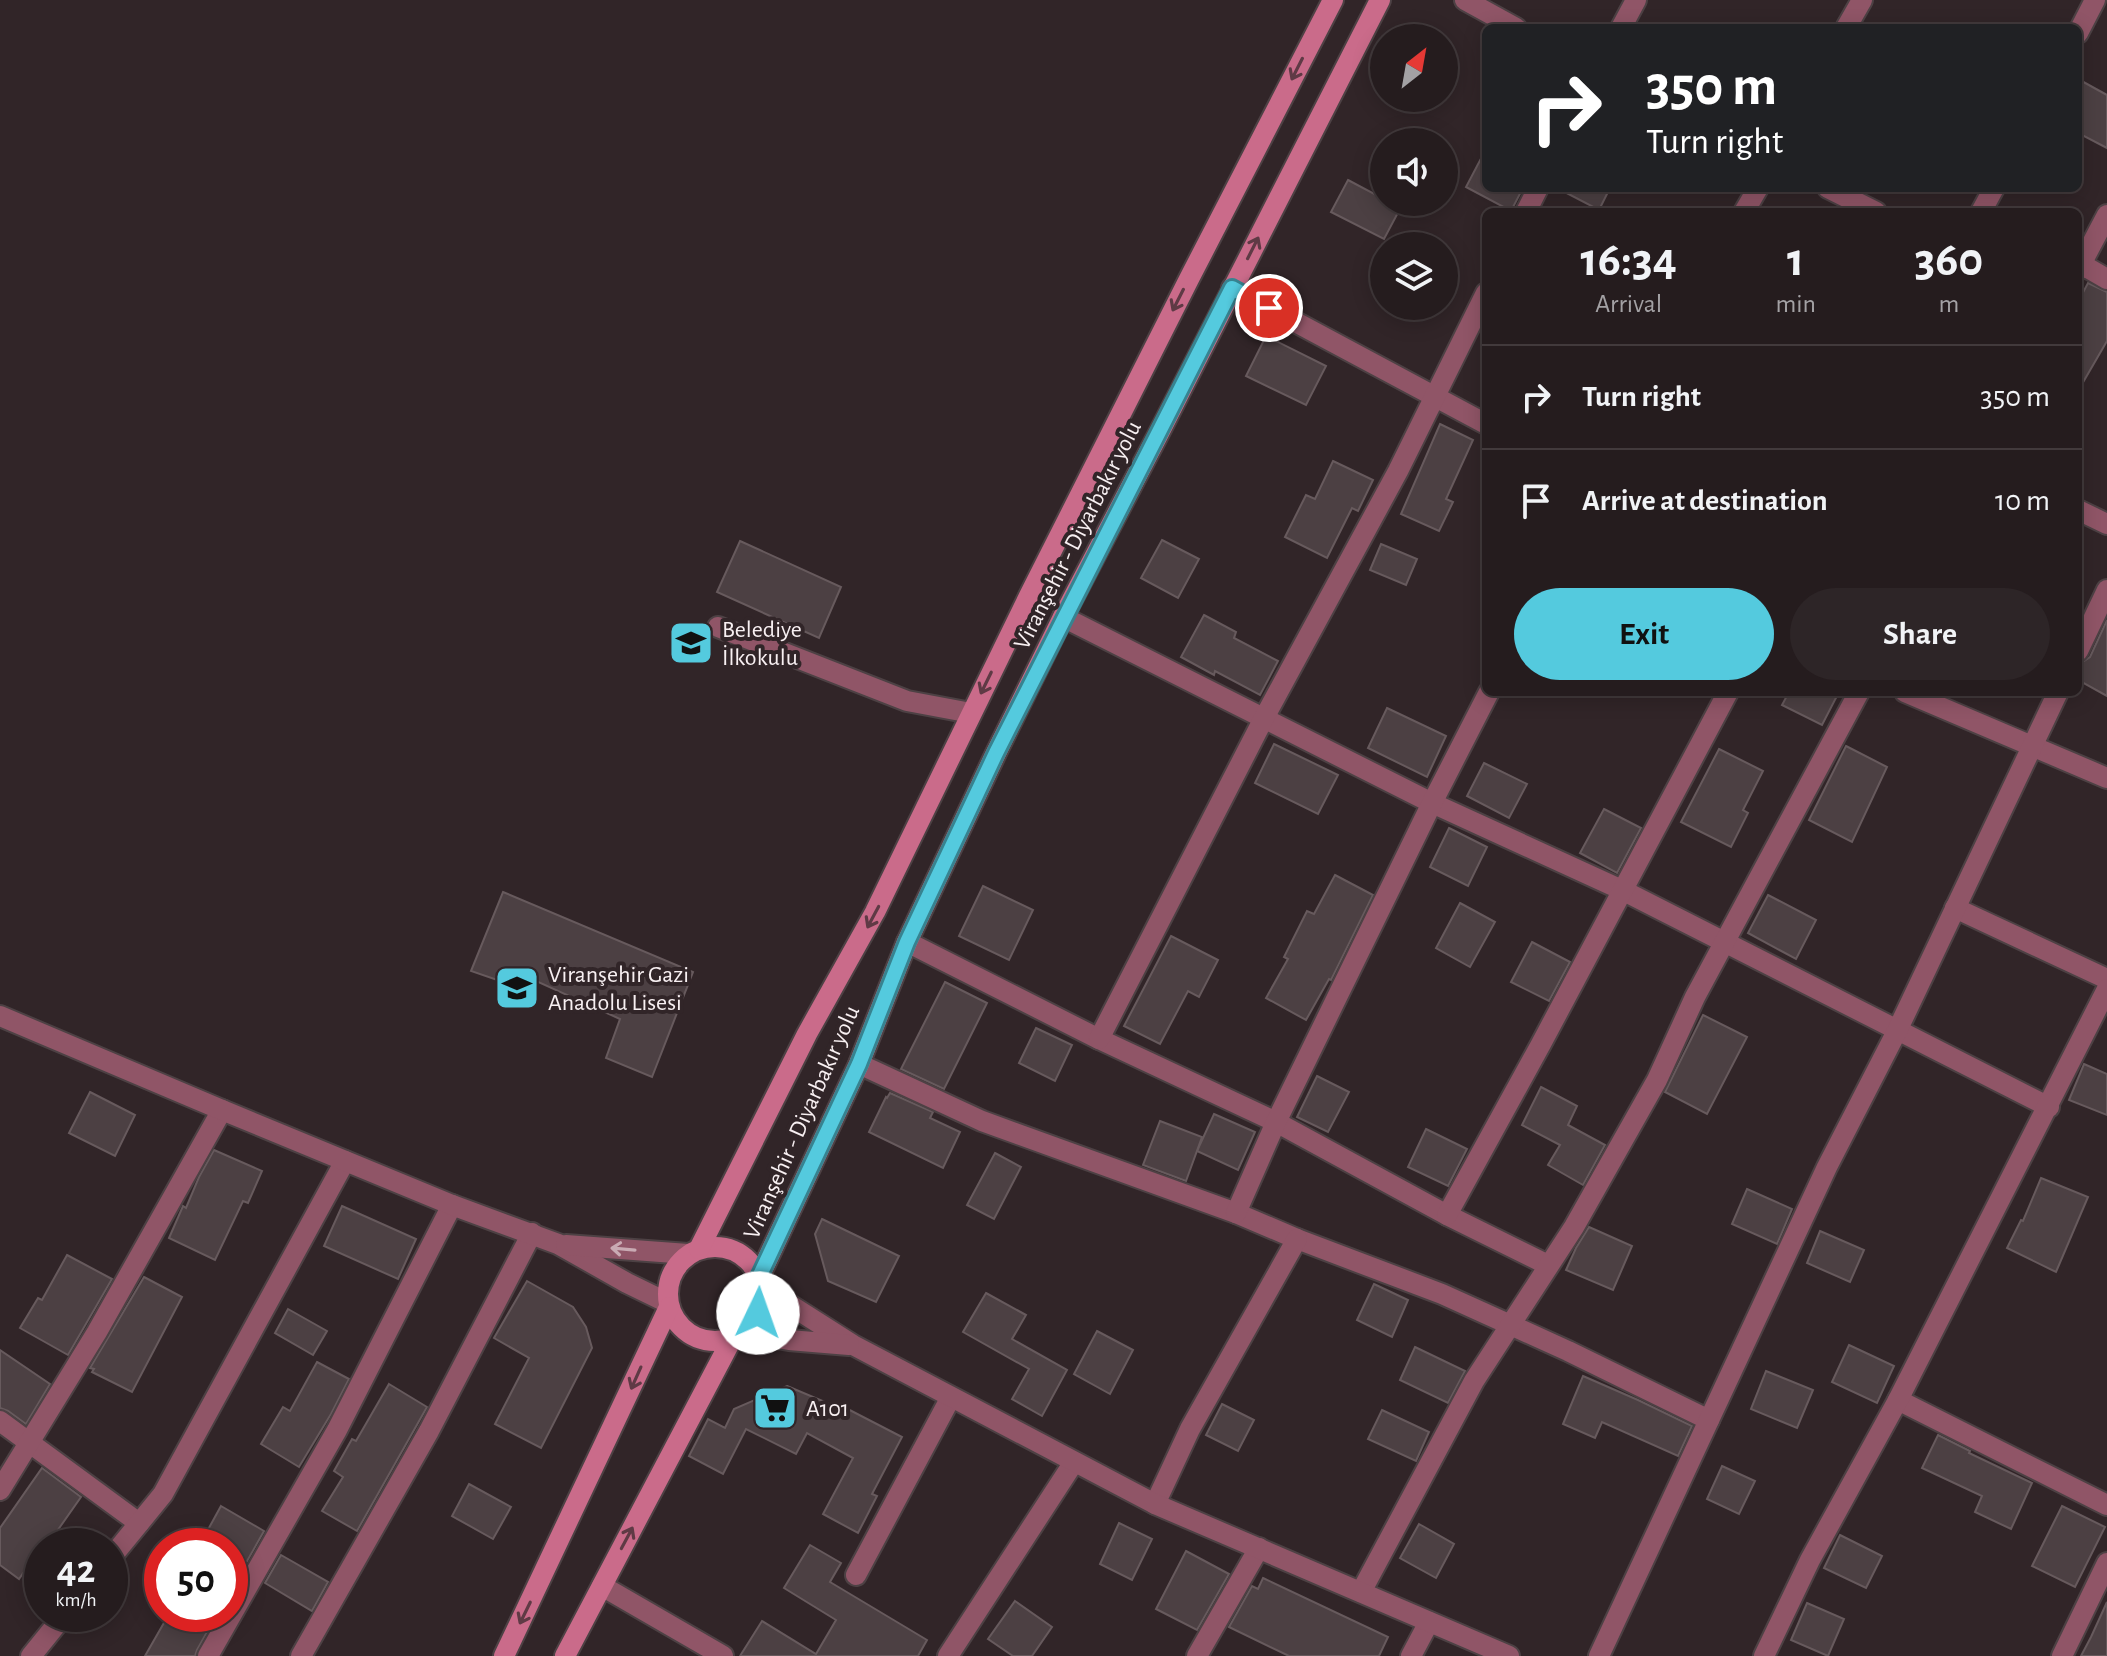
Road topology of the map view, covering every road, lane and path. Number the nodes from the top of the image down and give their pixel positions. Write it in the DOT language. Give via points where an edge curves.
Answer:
graph roads {
  1 [pos="1333,0"];
  2 [pos="1380,0"];
  3 [pos="1465,0"];
  4 [pos="1636,0"];
  5 [pos="1862,0"];
  6 [pos="2095,0"];
  7 [pos="1509,24"];
  8 [pos="1623,24"];
  9 [pos="1848,24"];
  10 [pos="2082,25"];
  11 [pos="1836,192"];
  12 [pos="1868,208"];
  13 [pos="2107,215"];
  14 [pos="2082,263"];
  15 [pos="2082,268"];
  16 [pos="2107,279"];
  17 [pos="1232,288"];
  18 [pos="1482,301"];
  19 [pos="1434,398"];
  20 [pos="1482,422"];
  21 [pos="2082,512"];
  22 [pos="2107,524"];
  23 [pos="2107,590"];
  24 [pos="1063,617"];
  25 [pos="718,627"];
  26 [pos="2082,643"];
  27 [pos="1487,696"];
  28 [pos="1726,696"];
  29 [pos="1857,696"];
  30 [pos="1914,696"];
  31 [pos="2056,696"];
  32 [pos="971,713"];
  33 [pos="1264,718"];
  34 [pos="2032,747"];
  35 [pos="2107,778"];
  36 [pos="1432,803"];
  37 [pos="1622,890"];
  38 [pos="1955,908"];
  39 [pos="907,942"];
  40 [pos="1725,942"];
  41 [pos="2107,979"];
  42 [pos="2107,989"];
  43 [pos="1,1020"];
  44 [pos="1897,1031"];
  45 [pos="1099,1039"];
  46 [pos="859,1064"];
  47 [pos="2049,1107"];
  48 [pos="222,1110"];
  49 [pos="1276,1122"];
  50 [pos="345,1161"];
  51 [pos="452,1205"];
  52 [pos="1236,1213"];
  53 [pos="1447,1215"];
  54 [pos="532,1233"];
  55 [pos="1297,1239"];
  56 [pos="558,1244"];
  57 [pos="693,1252"];
  58 [pos="1548,1265"];
  59 [pos="760,1284"];
  60 [pos="669,1305"];
  61 [pos="1511,1324"];
  62 [pos="738,1334"];
  63 [pos="853,1345"];
  64 [pos="951,1397"];
  65 [pos="1898,1400"];
  66 [pos="1709,1420"];
  67 [pos="0,1421"];
  68 [pos="29,1442"];
  69 [pos="1074,1462"];
  70 [pos="0,1490"];
  71 [pos="1155,1504"];
  72 [pos="2107,1505"];
  73 [pos="139,1523"];
  74 [pos="128,1537"];
  75 [pos="1259,1548"];
  76 [pos="2105,1570"];
  77 [pos="856,1575"];
  78 [pos="602,1586"];
  79 [pos="1361,1592"];
  80 [pos="1429,1622"];
  81 [pos="50,1632"];
  82 [pos="31,1656"];
  83 [pos="208,1656"];
  84 [pos="301,1656"];
  85 [pos="504,1656"];
  86 [pos="565,1656"];
  87 [pos="723,1656"];
  88 [pos="948,1656"];
  89 [pos="1197,1656"];
  90 [pos="1411,1656"];
  91 [pos="1509,1656"];
  92 [pos="1599,1656"];
  93 [pos="1764,1656"];
  94 [pos="2062,1656"];
  1 -- 32 [label="main road, Viranşehir - Diyarbakır yolu, one-way"];
  17 -- 2 [label="main road, Viranşehir - Diyarbakır yolu, one-way"];
  3 -- 7 [label="street"];
  4 -- 8 [label="street"];
  5 -- 9 [label="street"];
  6 -- 10 [label="street"];
  11 -- 12 [label="street"];
  13 -- 14 [label="street"];
  15 -- 16 [label="street"];
  17 -- 19 [label="street"];
  17 -- 24 [label="main road, Viranşehir - Diyarbakır yolu"];
  18 -- 19 [label="street"];
  19 -- 20 [label="street"];
  19 -- 33 [label="street"];
  21 -- 22 [label="street"];
  23 -- 26 [label="street"];
  24 -- 33 [label="street"];
  24 -- 39 [label="main road, Viranşehir - Diyarbakır yolu"];
  25 -- 32 [label="street" via="907,701"];
  27 -- 36 [label="street"];
  28 -- 37 [label="street"];
  29 -- 40 [label="street"];
  30 -- 34 [label="street"];
  31 -- 34 [label="street"];
  32 -- 57 [label="main road, Viranşehir - Diyarbakır yolu, one-way" via="875,912"];
  33 -- 36 [label="street"];
  33 -- 45 [label="street"];
  34 -- 35 [label="street"];
  34 -- 38 [label="street"];
  36 -- 37 [label="street"];
  36 -- 49 [label="street"];
  37 -- 40 [label="street"];
  37 -- 53 [label="street"];
  38 -- 41 [label="street"];
  38 -- 44 [label="street"];
  39 -- 45 [label="street"];
  39 -- 46 [label="main road, Viranşehir - Diyarbakır yolu"];
  40 -- 44 [label="street"];
  40 -- 58 [label="street" via="1657,1080"];
  42 -- 47 [label="street"];
  43 -- 48 [label="street"];
  44 -- 47 [label="street"];
  44 -- 66 [label="street"];
  45 -- 49 [label="street"];
  46 -- 52 [label="street" via="982,1121"];
  46 -- 59 [label="main road, Viranşehir - Diyarbakır yolu"];
  47 -- 65 [label="street"];
  48 -- 50 [label="street"];
  48 -- 68 [label="street"];
  49 -- 52 [label="street"];
  49 -- 53 [label="street"];
  50 -- 51 [label="street"];
  50 -- 73 [label="street" via="163,1494"];
  51 -- 54 [label="street"];
  51 -- 83 [label="street" via="337,1430"];
  52 -- 55 [label="street"];
  53 -- 58 [label="street"];
  54 -- 56 [label="street"];
  54 -- 84 [label="street" via="422,1444"];
  55 -- 61 [label="street"];
  55 -- 71 [label="street" via="1190,1429"];
  57 -- 56 [label="street, one-way"];
  56 -- 60 [label="street"];
  57 -- 59 [label="main road" via="713,1247 741,1254"];
  57 -- 60 [label="main road" via="671,1276"];
  58 -- 61 [label="street"];
  59 -- 62 [label="main road" via="758,1313"];
  59 -- 63 [label="street"];
  60 -- 62 [label="main road" via="683,1329 695,1336 720,1340"];
  60 -- 85 [label="main road, one-way"];
  61 -- 66 [label="street"];
  61 -- 79 [label="street" via="1474,1381"];
  62 -- 63 [label="street"];
  78 -- 62 [label="main road, one-way"];
  63 -- 64 [label="street"];
  64 -- 69 [label="street"];
  64 -- 77 [label="street"];
  65 -- 72 [label="street"];
  65 -- 93 [label="street"];
  66 -- 92 [label="street"];
  67 -- 68 [label="street"];
  68 -- 70 [label="street"];
  68 -- 73 [label="street"];
  69 -- 71 [label="street"];
  69 -- 88 [label="street"];
  71 -- 75 [label="street"];
  73 -- 74 [label="street"];
  75 -- 79 [label="street"];
  75 -- 89 [label="street"];
  76 -- 94 [label="street"];
  78 -- 86 [label="main road"];
  78 -- 87 [label="street"];
  79 -- 80 [label="street"];
  80 -- 90 [label="street"];
  80 -- 91 [label="street"];
  81 -- 82 [label="street"];
}
